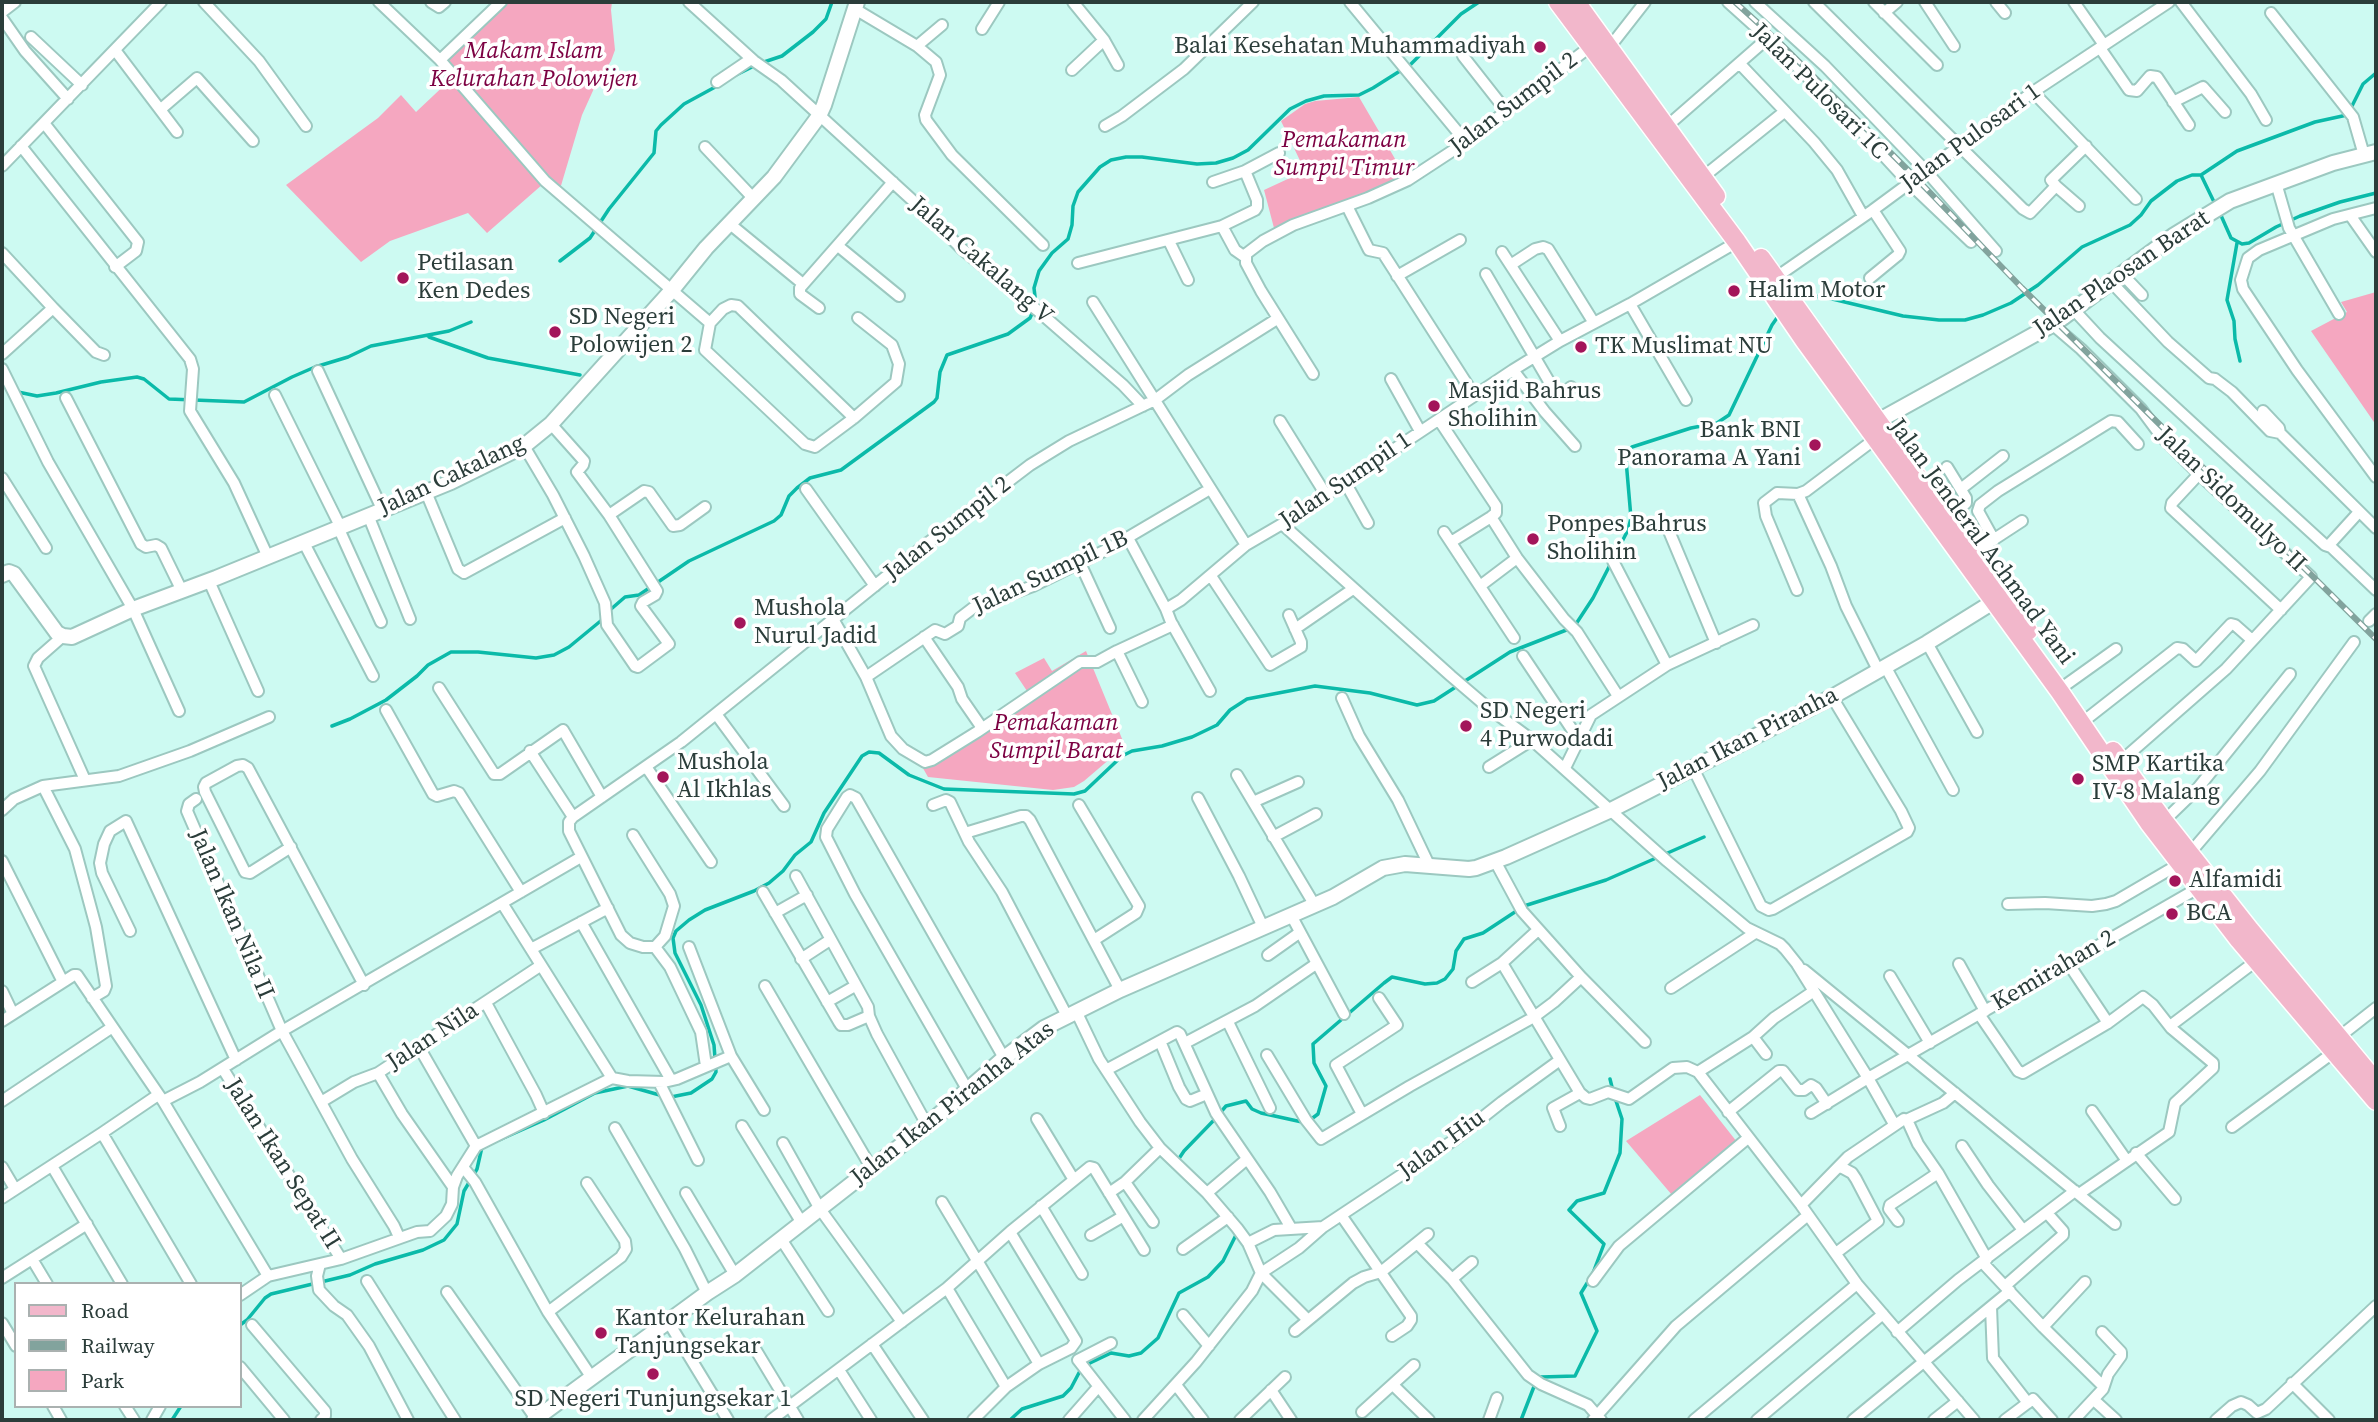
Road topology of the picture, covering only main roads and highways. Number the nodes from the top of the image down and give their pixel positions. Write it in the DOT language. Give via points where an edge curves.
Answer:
graph roads {
  1 [pos="1567,4"];
  2 [pos="1600,47"];
  3 [pos="1778,289"];
  4 [pos="1876,430"];
  5 [pos="2186,858"];
  6 [pos="2245,935"];
  7 [pos="2336,1045"];
  8 [pos="2376,1082"];
  9 [pos="2376,1101"];
  1 -- 2 [label="main road, Jalan Jenderal Achmad Yani"];
  2 -- 3 [label="main road, Jalan Jenderal Achmad Yani" via="1737,242"];
  2 -- 3 [label="main road, Jalan Jenderal Achmad Yani" via="1667,127"];
  3 -- 4 [label="main road, Jalan Jenderal Achmad Yani"];
  4 -- 5 [label="main road, Jalan Jenderal Achmad Yani" via="1947,517"];
  4 -- 5 [label="main road, Jalan Jenderal Achmad Yani" via="2149,823"];
  5 -- 6 [label="main road, Jalan Jenderal Achmad Yani"];
  5 -- 6 [label="main road, Jalan Jenderal Achmad Yani" via="2200,887"];
  6 -- 7 [label="main road, Jalan Jenderal Achmad Yani"];
  6 -- 7 [label="main road, Jalan Jenderal Achmad Yani" via="2256,961"];
  7 -- 8 [label="main road, Jalan Jenderal Achmad Yani"];
  7 -- 9 [label="main road, Jalan Jenderal Achmad Yani"];
}
